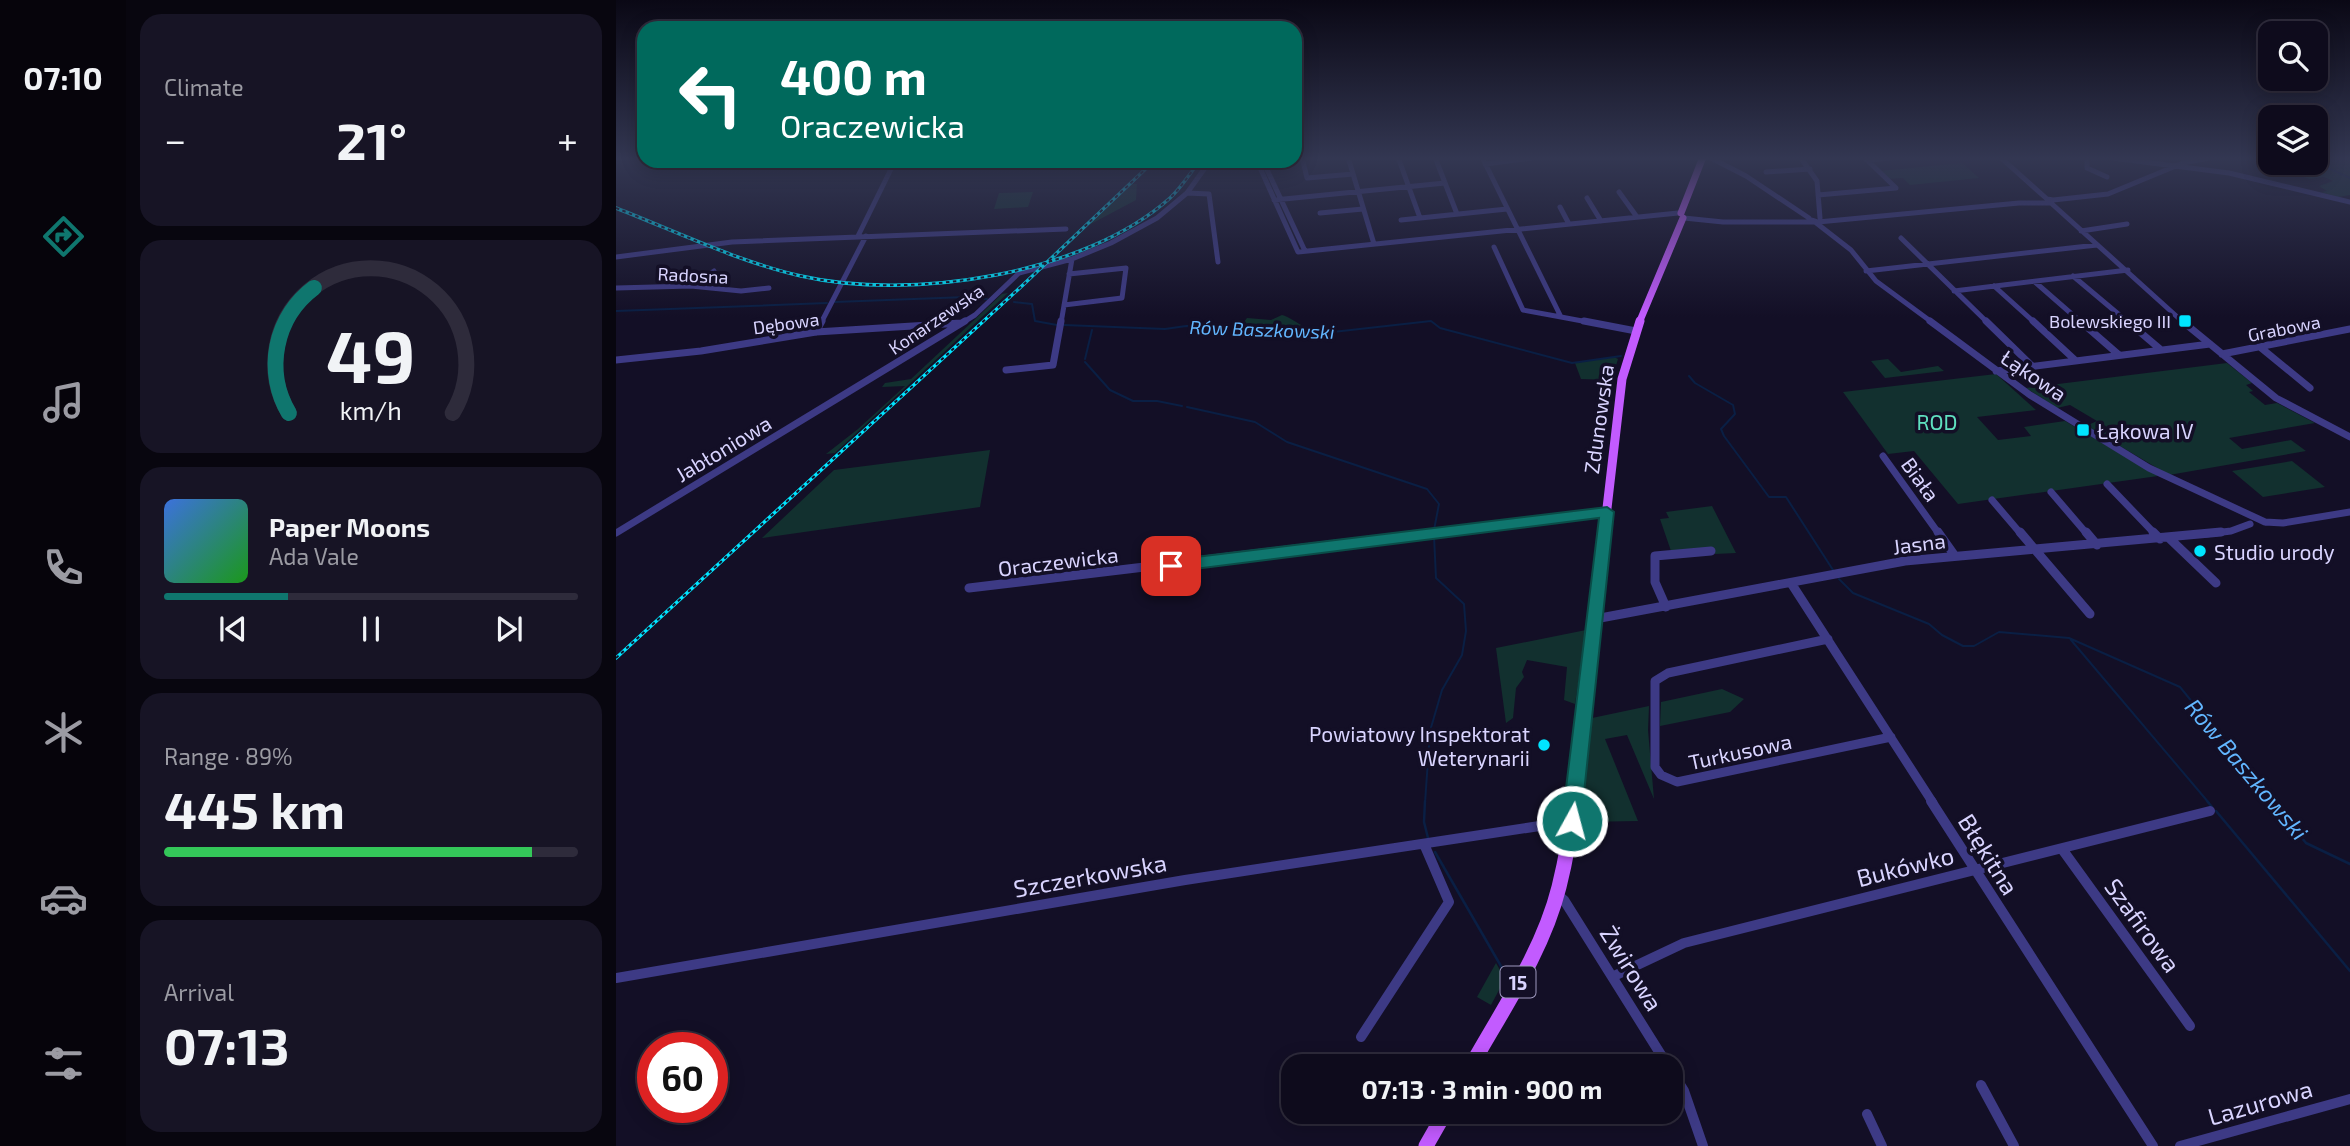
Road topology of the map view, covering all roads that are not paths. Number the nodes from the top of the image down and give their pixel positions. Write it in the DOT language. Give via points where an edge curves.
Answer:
graph roads {
  1 [pos="873,210"];
  2 [pos="1165,210"];
  3 [pos="1211,210"];
  4 [pos="1283,210"];
  5 [pos="1347,210"];
  6 [pos="1363,210"];
  7 [pos="1417,210"];
  8 [pos="1456,210"];
  9 [pos="1492,210"];
  10 [pos="1508,210"];
  11 [pos="1562,210"];
  12 [pos="1595,210"];
  13 [pos="1632,210"];
  14 [pos="1684,210"];
  15 [pos="1797,210"];
  16 [pos="1817,210"];
  17 [pos="1938,210"];
  18 [pos="2059,210"];
  19 [pos="1320,213"];
  20 [pos="1457,214"];
  21 [pos="1682,215"];
  22 [pos="1636,217"];
  23 [pos="1420,218"];
  24 [pos="1816,218"];
  25 [pos="1401,220"];
  26 [pos="1601,221"];
  27 [pos="1569,224"];
  28 [pos="2127,224"];
  29 [pos="1066,229"];
  30 [pos="1517,230"];
  31 [pos="2081,231"];
  32 [pos="862,236"];
  33 [pos="1901,238"];
  34 [pos="1374,244"];
  35 [pos="2097,245"];
  36 [pos="1494,247"];
  37 [pos="616,257"];
  38 [pos="1072,259"];
  39 [pos="1218,262"];
  40 [pos="1927,263"];
  41 [pos="2128,270"];
  42 [pos="714,271"];
  43 [pos="1866,271"];
  44 [pos="1069,274"];
  45 [pos="2073,276"];
  46 [pos="2035,282"];
  47 [pos="691,286"];
  48 [pos="1994,286"];
  49 [pos="616,288"];
  50 [pos="769,288"];
  51 [pos="1954,291"];
  52 [pos="1064,304"];
  53 [pos="1561,317"];
  54 [pos="961,323"];
  55 [pos="2350,329"];
  56 [pos="1636,331"];
  57 [pos="816,332"];
  58 [pos="2210,344"];
  59 [pos="2260,347"];
  60 [pos="2160,349"];
  61 [pos="2222,354"];
  62 [pos="2119,355"];
  63 [pos="616,360"];
  64 [pos="2075,360"];
  65 [pos="2032,366"];
  66 [pos="1006,370"];
  67 [pos="1996,371"];
  68 [pos="2310,387"];
  69 [pos="848,392"];
  70 [pos="2350,437"];
  71 [pos="1883,456"];
  72 [pos="2107,484"];
  73 [pos="2051,492"];
  74 [pos="1992,500"];
  75 [pos="1607,512"];
  76 [pos="2350,512"];
  77 [pos="2248,520"];
  78 [pos="616,533"];
  79 [pos="2165,539"];
  80 [pos="2097,545"];
  81 [pos="2032,549"];
  82 [pos="1711,551"];
  83 [pos="1955,556"];
  84 [pos="1791,583"];
  85 [pos="2216,583"];
  86 [pos="970,588"];
  87 [pos="1667,607"];
  88 [pos="2090,614"];
  89 [pos="1595,619"];
  90 [pos="1828,639"];
  91 [pos="1891,737"];
  92 [pos="2210,811"];
  93 [pos="1572,821"];
  94 [pos="1424,844"];
  95 [pos="2062,849"];
  96 [pos="1975,871"];
  97 [pos="1558,895"];
  98 [pos="1614,976"];
  99 [pos="616,978"];
  100 [pos="2190,1027"];
  101 [pos="1362,1037"];
  102 [pos="1478,1054"];
  103 [pos="1661,1054"];
  104 [pos="1981,1085"];
  105 [pos="1683,1089"];
  106 [pos="2350,1099"];
  107 [pos="1867,1114"];
  108 [pos="1439,1124"];
  109 [pos="1426,1146"];
  110 [pos="1703,1146"];
  111 [pos="1882,1146"];
  112 [pos="2014,1146"];
  113 [pos="2153,1146"];
  114 [pos="2180,1146"];
  1 -- 32 [label="street"];
  2 -- 38 [label="street, Konarzewska" via="1150,223"];
  3 -- 39 [label="street"];
  4 -- 34 [label="street" via="1302,251"];
  5 -- 19 [label="street"];
  6 -- 34 [label="street"];
  7 -- 23 [label="street"];
  8 -- 20 [label="street"];
  9 -- 20 [label="street"];
  10 -- 30 [label="street"];
  11 -- 27 [label="street"];
  12 -- 26 [label="street"];
  13 -- 22 [label="street"];
  14 -- 21 [label="main road, Zdunowska / 15"];
  15 -- 24 [label="street, Łąkowa"];
  16 -- 24 [label="street"];
  17 -- 24 [label="street"];
  18 -- 31 [label="street"];
  20 -- 23 [label="street"];
  21 -- 22 [label="street"];
  21 -- 24 [label="street" via="1706,220"];
  21 -- 56 [label="main road, Zdunowska / 15"];
  22 -- 26 [label="street"];
  23 -- 25 [label="street"];
  24 -- 43 [label="street, Łąkowa"];
  26 -- 27 [label="street"];
  27 -- 30 [label="street"];
  28 -- 31 [label="street"];
  29 -- 32 [label="street"];
  30 -- 34 [label="street"];
  30 -- 53 [label="street"];
  31 -- 35 [label="street"];
  32 -- 37 [label="street" via="709,244"];
  32 -- 57 [label="street"];
  33 -- 40 [label="street"];
  35 -- 40 [label="street"];
  35 -- 41 [label="street"];
  36 -- 53 [label="street" via="1523,310"];
  38 -- 44 [label="street"];
  38 -- 54 [label="street, Konarzewska" via="1019,274 989,304"];
  40 -- 43 [label="street"];
  40 -- 51 [label="street"];
  41 -- 45 [label="street"];
  41 -- 58 [label="street"];
  42 -- 47 [label="street"];
  43 -- 67 [label="street, Łąkowa"];
  44 -- 52 [label="street"];
  44 -- 52 [label="street" via="1126,268 1122,298"];
  45 -- 46 [label="street"];
  45 -- 60 [label="street"];
  46 -- 48 [label="street"];
  46 -- 62 [label="street"];
  47 -- 49 [label="street, Radosna"];
  47 -- 50 [label="street, Radosna" via="741,291"];
  48 -- 51 [label="street"];
  48 -- 64 [label="street"];
  51 -- 65 [label="street"];
  52 -- 66 [label="street" via="1053,365"];
  53 -- 56 [label="street"];
  54 -- 57 [label="street, Dębowa"];
  54 -- 69 [label="street, Konarzewska"];
  55 -- 59 [label="street, Grabowa"];
  56 -- 75 [label="main road, Zdunowska / 15" via="1622,379"];
  57 -- 63 [label="street, Dębowa"];
  58 -- 60 [label="street"];
  58 -- 61 [label="street"];
  59 -- 61 [label="street, Grabowa"];
  59 -- 68 [label="street"];
  60 -- 62 [label="street"];
  61 -- 70 [label="street" via="2283,402"];
  62 -- 64 [label="street"];
  64 -- 65 [label="street"];
  65 -- 67 [label="street"];
  67 -- 77 [label="street, Łąkowa" via="2140,463"];
  69 -- 78 [label="street, Jabłoniowa"];
  71 -- 83 [label="street, Biała"];
  72 -- 79 [label="street"];
  73 -- 80 [label="street"];
  74 -- 81 [label="street"];
  75 -- 86 [label="street, Oraczewicka"];
  75 -- 89 [label="main road, Zdunowska / 15"];
  76 -- 77 [label="street, Jasna" via="2265,522 2261,527"];
  77 -- 79 [label="street, Jasna" via="2231,531"];
  79 -- 80 [label="street, Jasna"];
  79 -- 85 [label="street"];
  80 -- 81 [label="street, Jasna"];
  81 -- 83 [label="street, Jasna"];
  81 -- 88 [label="street"];
  82 -- 87 [label="street" via="1655,556 1655,582"];
  83 -- 84 [label="street, Jasna"];
  84 -- 87 [label="street, Jasna"];
  84 -- 90 [label="street, Błękitna"];
  87 -- 89 [label="street, Jasna"];
  89 -- 93 [label="main road, Zdunowska / 15"];
  90 -- 91 [label="street, Błękitna"];
  90 -- 91 [label="street, Turkusowa" via="1668,673 1655,681 1656,767 1661,775 1677,782"];
  91 -- 96 [label="street, Błękitna"];
  92 -- 95 [label="street, Bukówko"];
  93 -- 94 [label="street, Szczerkowska"];
  93 -- 97 [label="main road, Zdunowska / 15"];
  94 -- 99 [label="street, Szczerkowska" via="1185,880"];
  94 -- 101 [label="street" via="1449,902"];
  95 -- 96 [label="street, Bukówko"];
  95 -- 100 [label="street, Szafirowa"];
  96 -- 98 [label="street, Bukówko" via="1684,943"];
  96 -- 113 [label="street, Błękitna"];
  97 -- 98 [label="street, Żwirowa"];
  97 -- 102 [label="main road, Zdunowska / 15" via="1526,969"];
  98 -- 103 [label="street, Żwirowa"];
  104 -- 112 [label="street"];
  105 -- 110 [label="street"];
  106 -- 114 [label="street, Lazurowa"];
  107 -- 111 [label="street"];
  108 -- 109 [label="main road"];
}
